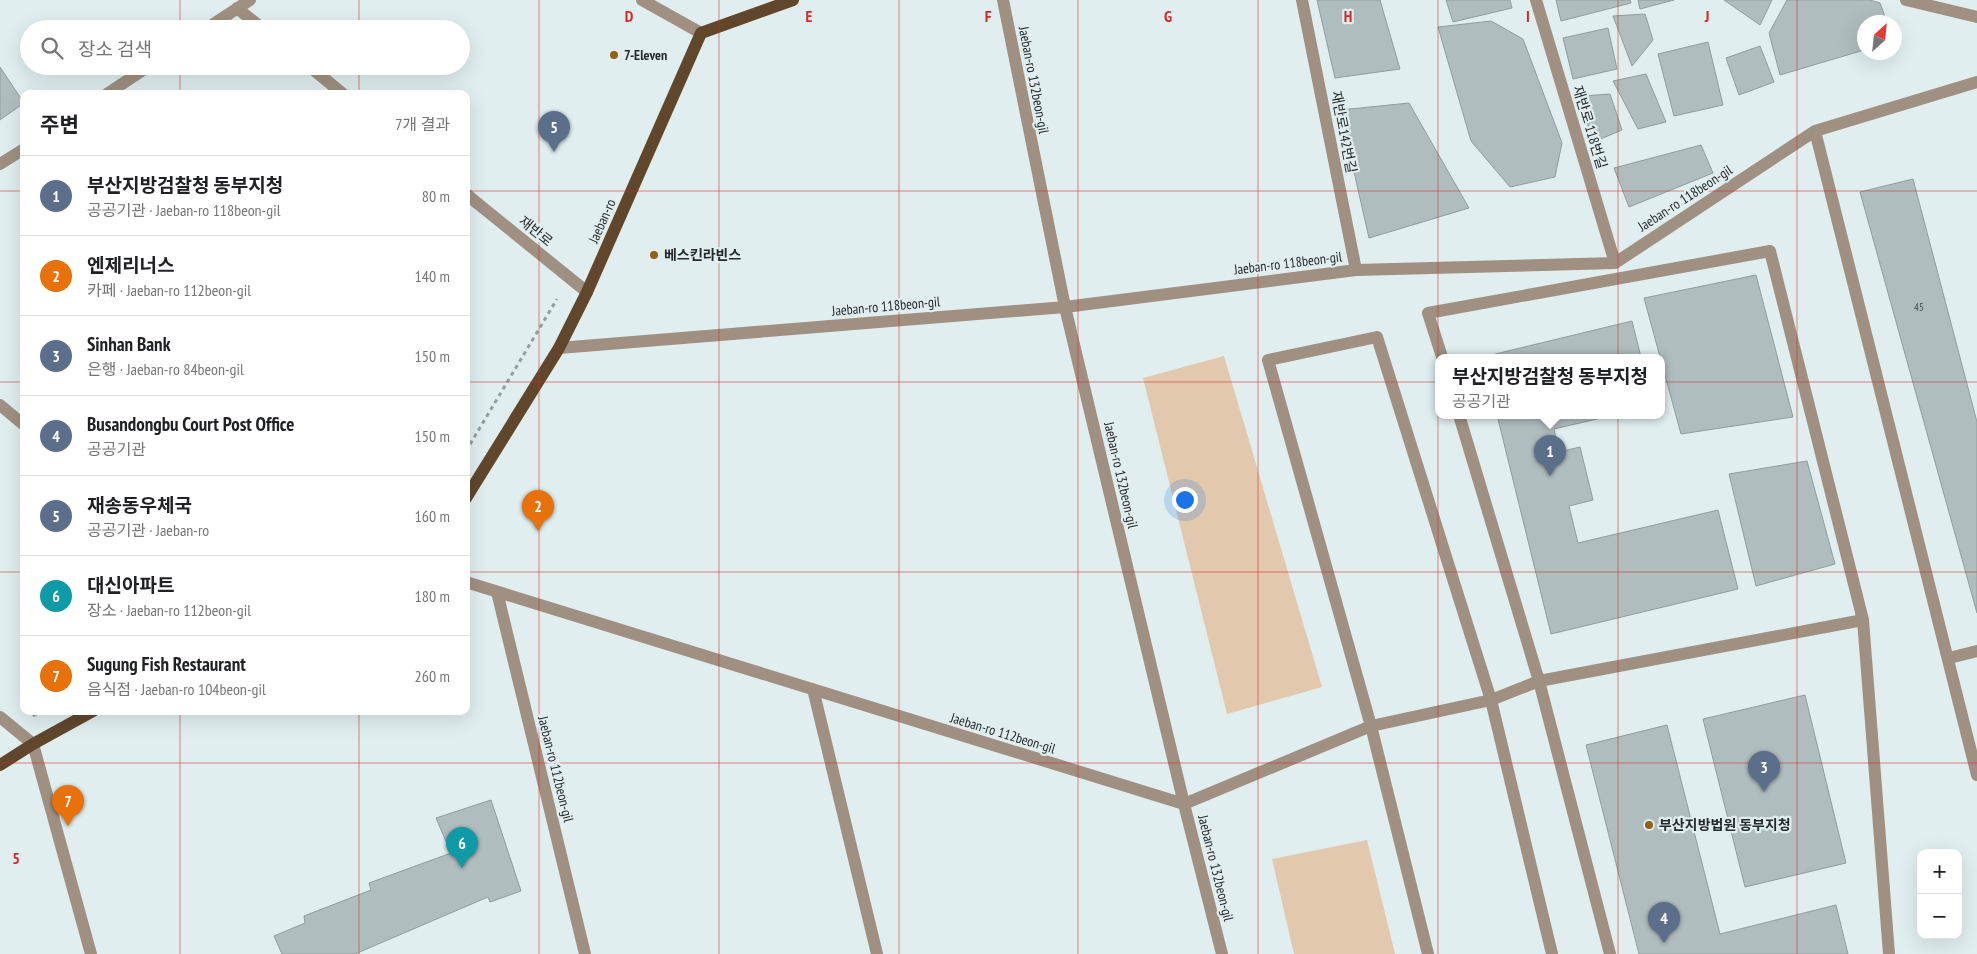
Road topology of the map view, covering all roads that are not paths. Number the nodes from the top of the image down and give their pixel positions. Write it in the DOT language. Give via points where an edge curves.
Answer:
graph roads {
  1 [pos="250,0"];
  2 [pos="642,0"];
  3 [pos="793,0"];
  4 [pos="1003,0"];
  5 [pos="1302,0"];
  6 [pos="1536,0"];
  7 [pos="1906,0"];
  8 [pos="237,8"];
  9 [pos="1977,17"];
  10 [pos="219,20"];
  11 [pos="252,20"];
  12 [pos="701,33"];
  13 [pos="136,75"];
  14 [pos="320,75"];
  15 [pos="1977,82"];
  16 [pos="113,90"];
  17 [pos="338,90"];
  18 [pos="1815,130"];
  19 [pos="20,151"];
  20 [pos="0,164"];
  21 [pos="470,197"];
  22 [pos="1615,263"];
  23 [pos="1356,270"];
  24 [pos="587,292"];
  25 [pos="1065,306"];
  26 [pos="559,348"];
  27 [pos="1441,354"];
  28 [pos="0,405"];
  29 [pos="1460,419"];
  30 [pos="20,422"];
  31 [pos="470,492"];
  32 [pos="470,583"];
  33 [pos="497,592"];
  34 [pos="1863,620"];
  35 [pos="1977,651"];
  36 [pos="1949,658"];
  37 [pos="1539,682"];
  38 [pos="813,690"];
  39 [pos="1491,700"];
  40 [pos="86,715"];
  41 [pos="0,717"];
  42 [pos="1370,726"];
  43 [pos="32,744"];
  44 [pos="0,765"];
  45 [pos="1977,775"];
  46 [pos="1184,804"];
  47 [pos="91,954"];
  48 [pos="585,954"];
  49 [pos="877,954"];
  50 [pos="1222,954"];
  51 [pos="1428,954"];
  52 [pos="1552,954"];
  53 [pos="1610,954"];
  54 [pos="1889,954"];
  1 -- 8 [label="street"];
  2 -- 12 [label="street"];
  3 -- 12 [label="main road"];
  4 -- 25 [label="street, Jaeban-ro 132beon-gil"];
  5 -- 23 [label="street, 재반로142번길"];
  6 -- 22 [label="street, 재반로 118번길"];
  7 -- 9 [label="street"];
  8 -- 10 [label="street"];
  8 -- 11 [label="street"];
  12 -- 24 [label="main road, Jaeban-ro"];
  13 -- 16 [label="street"];
  14 -- 17 [label="street"];
  15 -- 18 [label="street, Jaeban-ro 118beon-gil"];
  18 -- 22 [label="street, Jaeban-ro 118beon-gil"];
  18 -- 36 [label="street"];
  19 -- 20 [label="street"];
  21 -- 24 [label="street, 재반로"];
  22 -- 23 [label="street, Jaeban-ro 118beon-gil"];
  23 -- 25 [label="street, Jaeban-ro 118beon-gil"];
  24 -- 26 [label="main road, Jaeban-ro"];
  25 -- 26 [label="street, Jaeban-ro 118beon-gil"];
  25 -- 46 [label="street, Jaeban-ro 132beon-gil"];
  26 -- 31 [label="main road, Jaeban-ro"];
  27 -- 34 [label="street" via="1428,313 1770,251"];
  28 -- 30 [label="street"];
  29 -- 37 [label="street"];
  32 -- 33 [label="street, Jaeban-ro 112beon-gil"];
  33 -- 38 [label="street, Jaeban-ro 112beon-gil"];
  33 -- 48 [label="street, Jaeban-ro 112beon-gil"];
  34 -- 37 [label="street"];
  34 -- 54 [label="street"];
  35 -- 36 [label="street"];
  36 -- 45 [label="street"];
  37 -- 39 [label="street"];
  37 -- 53 [label="street"];
  38 -- 46 [label="street, Jaeban-ro 112beon-gil"];
  38 -- 49 [label="street"];
  39 -- 42 [label="street"];
  39 -- 42 [label="street" via="1377,337 1268,360"];
  39 -- 52 [label="street"];
  40 -- 43 [label="main road"];
  41 -- 43 [label="street"];
  42 -- 46 [label="street"];
  42 -- 51 [label="street"];
  43 -- 44 [label="main road"];
  43 -- 47 [label="street"];
  46 -- 50 [label="street, Jaeban-ro 132beon-gil"];
}
